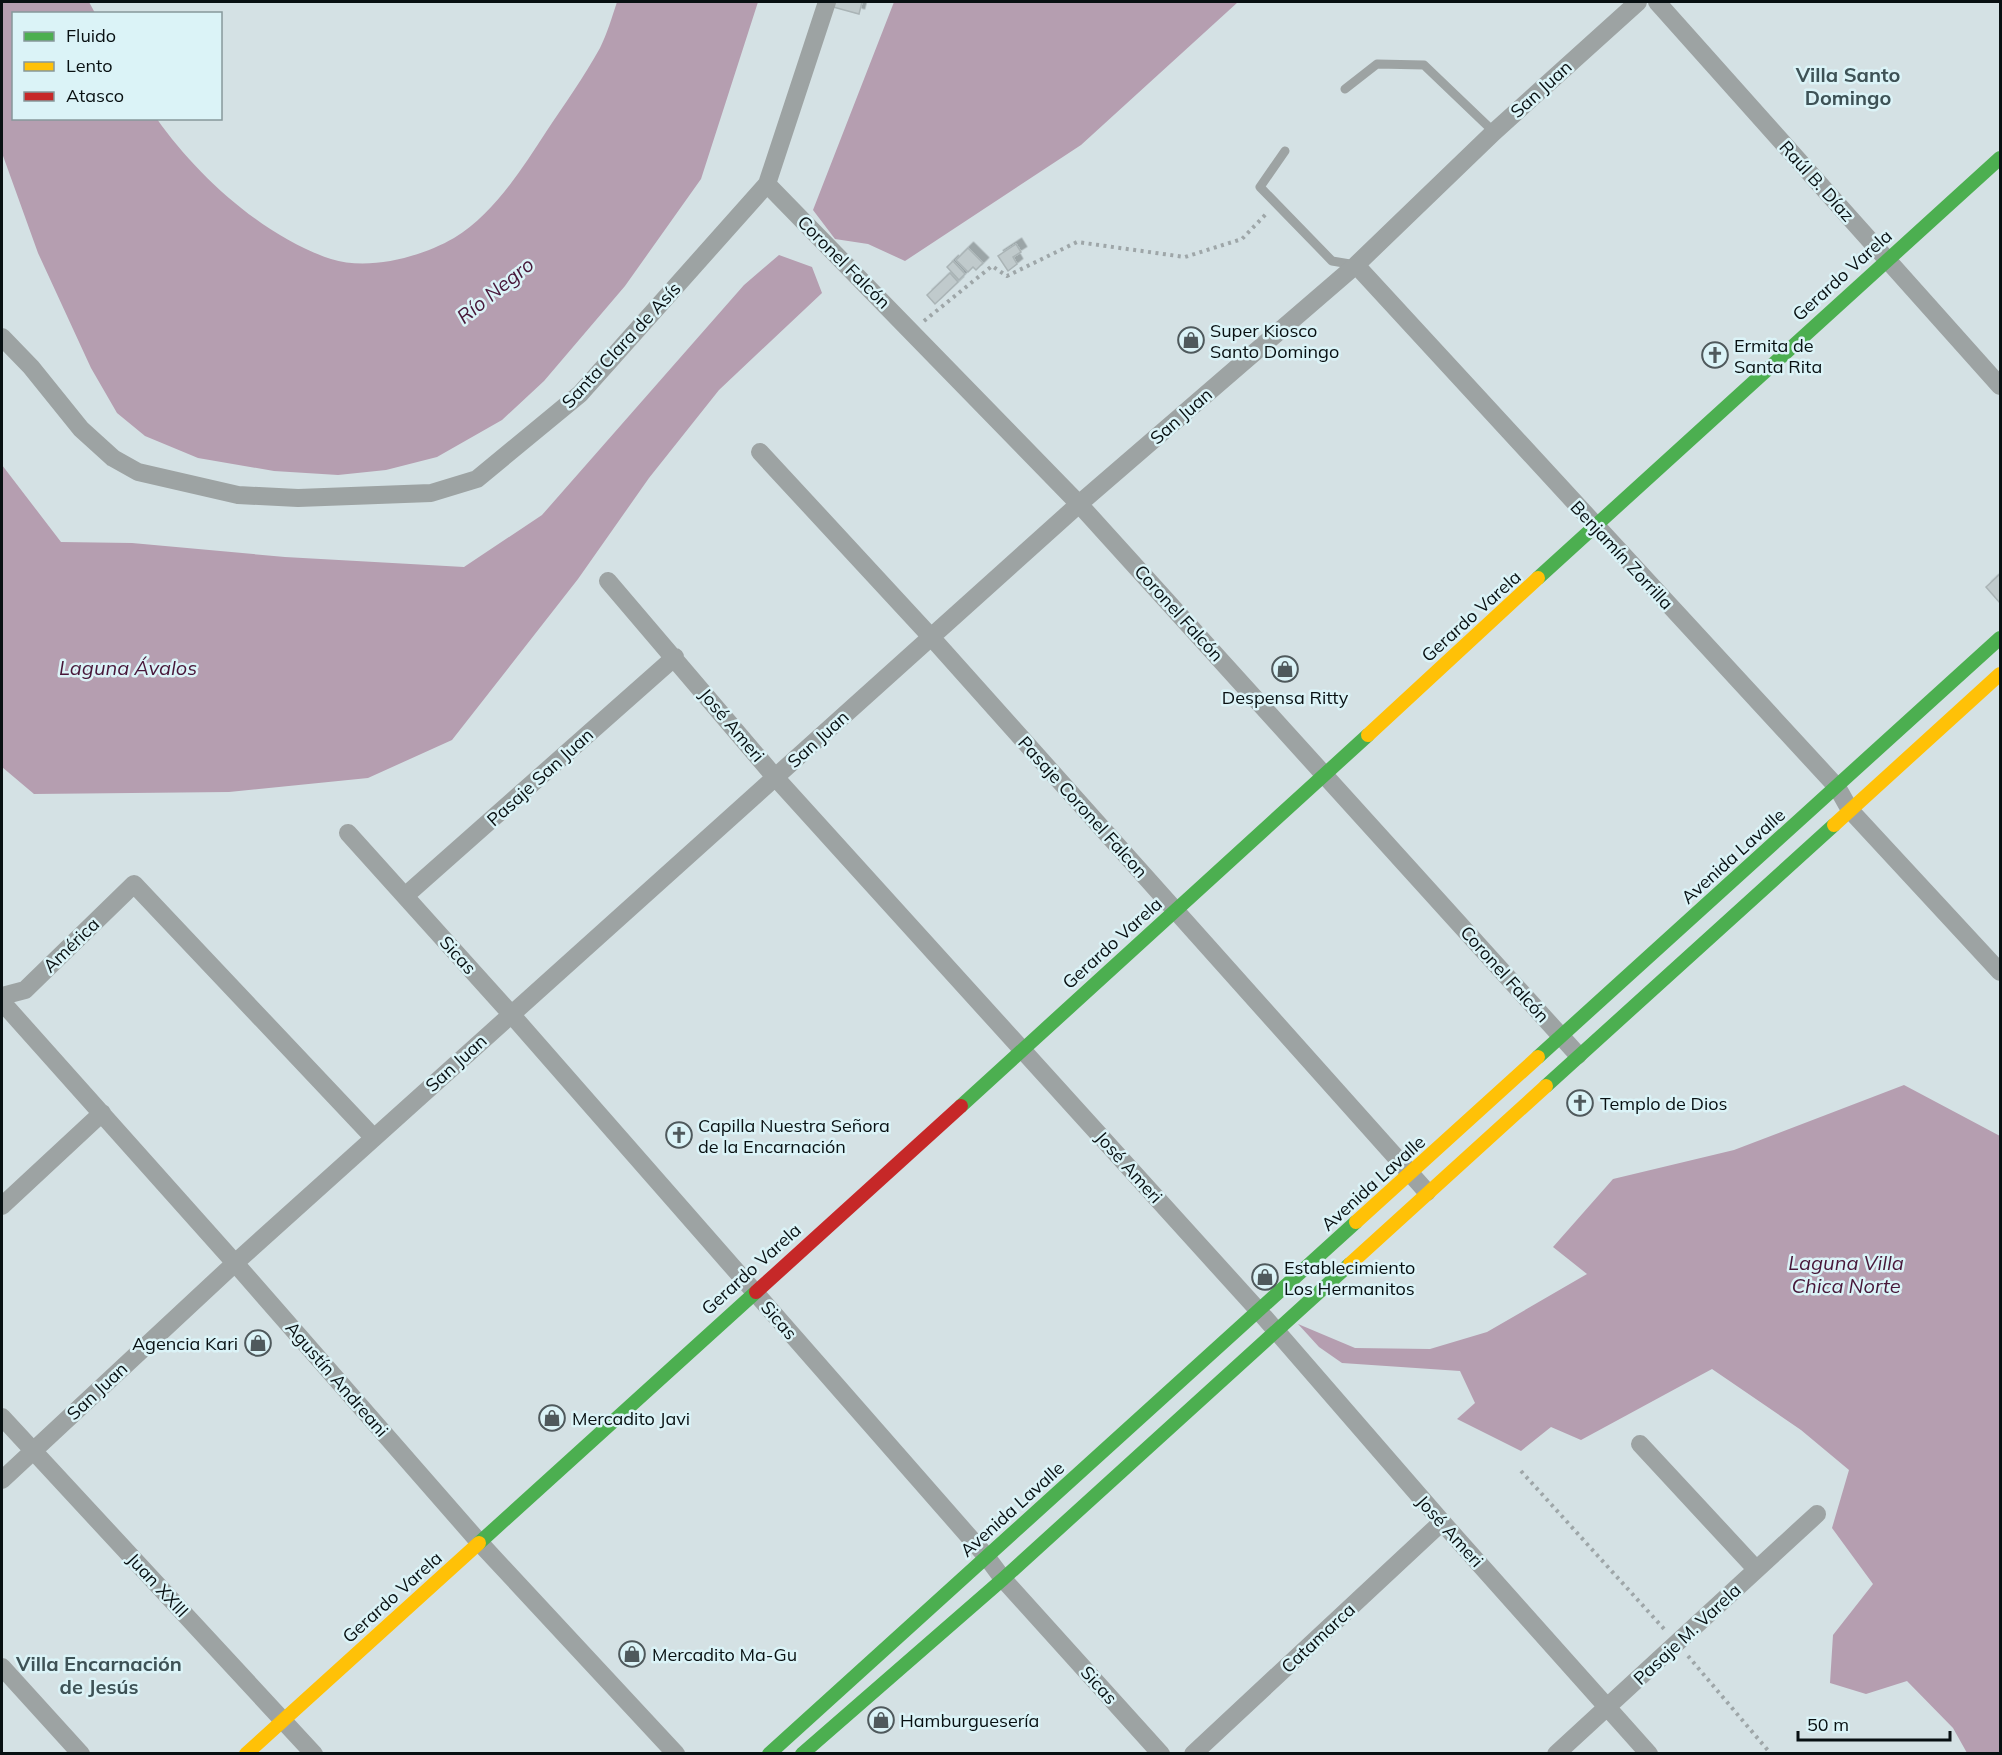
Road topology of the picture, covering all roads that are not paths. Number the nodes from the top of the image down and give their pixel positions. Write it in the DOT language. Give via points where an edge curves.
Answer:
graph roads {
  1 [pos="827,2"];
  2 [pos="1638,2"];
  3 [pos="1657,2"];
  4 [pos="1345,89"];
  5 [pos="1494,132"];
  6 [pos="1285,151"];
  7 [pos="2001,158"];
  8 [pos="767,184"];
  9 [pos="1886,259"];
  10 [pos="1356,265"];
  11 [pos="2,337"];
  12 [pos="2001,386"];
  13 [pos="760,452"];
  14 [pos="1078,504"];
  15 [pos="1596,527"];
  16 [pos="608,581"];
  17 [pos="932,638"];
  18 [pos="2001,638"];
  19 [pos="675,657"];
  20 [pos="2001,674"];
  21 [pos="1325,774"];
  22 [pos="775,777"];
  23 [pos="1837,787"];
  24 [pos="1850,810"];
  25 [pos="348,833"];
  26 [pos="405,896"];
  27 [pos="1176,911"];
  28 [pos="2001,972"];
  29 [pos="2,996"];
  30 [pos="2,1002"];
  31 [pos="511,1014"];
  32 [pos="1560,1035"];
  33 [pos="1022,1048"];
  34 [pos="1578,1055"];
  35 [pos="102,1113"];
  36 [pos="374,1138"];
  37 [pos="1411,1173"];
  38 [pos="1427,1191"];
  39 [pos="2,1206"];
  40 [pos="236,1263"];
  41 [pos="754,1291"];
  42 [pos="1258,1310"];
  43 [pos="1276,1332"];
  44 [pos="2,1417"];
  45 [pos="1640,1444"];
  46 [pos="33,1451"];
  47 [pos="2,1480"];
  48 [pos="1817,1514"];
  49 [pos="1442,1522"];
  50 [pos="479,1542"];
  51 [pos="986,1556"];
  52 [pos="1756,1569"];
  53 [pos="1003,1579"];
  54 [pos="2,1667"];
  55 [pos="1608,1707"];
  56 [pos="284,1719"];
  57 [pos="81,1754"];
  58 [pos="246,1754"];
  59 [pos="314,1754"];
  60 [pos="675,1754"];
  61 [pos="769,1754"];
  62 [pos="802,1754"];
  63 [pos="1161,1754"];
  64 [pos="1193,1754"];
  65 [pos="1556,1754"];
  66 [pos="1649,1754"];
  1 -- 8 [label="street, Santa Clara de Asís"];
  2 -- 5 [label="street, San Juan"];
  3 -- 9 [label="street, Raúl B. Díaz"];
  4 -- 5 [label="lane" via="1377,63 1424,65"];
  5 -- 10 [label="street, San Juan"];
  6 -- 10 [label="lane" via="1260,187 1332,261"];
  7 -- 9 [label="main road, Gerardo Varela"];
  8 -- 11 [label="street, Santa Clara de Asís" via="580,394 477,479 431,493 298,498 238,495 138,472 113,458 81,429"];
  8 -- 14 [label="street, Coronel Falcón"];
  9 -- 12 [label="street, Raúl B. Díaz"];
  9 -- 15 [label="main road, Gerardo Varela"];
  10 -- 14 [label="street, San Juan"];
  10 -- 15 [label="street, Benjamín Zorrilla"];
  13 -- 17 [label="street, Pasaje Coronel Falcon"];
  14 -- 17 [label="street, San Juan"];
  14 -- 21 [label="street, Coronel Falcón"];
  15 -- 21 [label="main road, Gerardo Varela"];
  15 -- 23 [label="street, Benjamín Zorrilla"];
  16 -- 19 [label="street, José Ameri"];
  17 -- 22 [label="street, San Juan"];
  17 -- 27 [label="street, Pasaje Coronel Falcon"];
  18 -- 23 [label="main road, Avenida Lavalle"];
  19 -- 22 [label="street, José Ameri"];
  19 -- 26 [label="street, Pasaje San Juan"];
  20 -- 24 [label="main road"];
  21 -- 27 [label="main road, Gerardo Varela"];
  21 -- 32 [label="street, Coronel Falcón"];
  22 -- 31 [label="street, San Juan"];
  22 -- 33 [label="street, José Ameri"];
  23 -- 24 [label="street, Benjamín Zorrilla"];
  23 -- 32 [label="main road, Avenida Lavalle"];
  24 -- 28 [label="street, Benjamín Zorrilla"];
  24 -- 34 [label="main road"];
  25 -- 26 [label="street, Sicas"];
  26 -- 31 [label="street, Sicas"];
  27 -- 33 [label="main road, Gerardo Varela"];
  27 -- 37 [label="street, Pasaje Coronel Falcon"];
  29 -- 36 [label="street, América" via="25,990 134,884"];
  30 -- 35 [label="street, Agustín Andreani"];
  31 -- 36 [label="street, San Juan"];
  31 -- 41 [label="street, Sicas"];
  32 -- 34 [label="street, Coronel Falcón"];
  32 -- 37 [label="main road, Avenida Lavalle"];
  33 -- 41 [label="main road, Gerardo Varela"];
  33 -- 42 [label="street, José Ameri"];
  34 -- 38 [label="main road"];
  35 -- 39 [label="street"];
  35 -- 40 [label="street, Agustín Andreani"];
  36 -- 40 [label="street, San Juan"];
  37 -- 38 [label="street, Pasaje Coronel Falcon"];
  37 -- 42 [label="main road, Avenida Lavalle"];
  38 -- 43 [label="main road"];
  40 -- 46 [label="street, San Juan"];
  40 -- 50 [label="street, Agustín Andreani"];
  41 -- 50 [label="main road, Gerardo Varela"];
  41 -- 51 [label="street, Sicas"];
  42 -- 43 [label="street, José Ameri"];
  42 -- 51 [label="main road, Avenida Lavalle"];
  43 -- 49 [label="street, José Ameri"];
  43 -- 53 [label="main road"];
  44 -- 46 [label="street, Juan XXIII"];
  45 -- 52 [label="street"];
  46 -- 47 [label="street, San Juan"];
  46 -- 56 [label="street, Juan XXIII"];
  48 -- 52 [label="street, Pasaje M. Varela"];
  49 -- 55 [label="street, José Ameri"];
  49 -- 64 [label="street, Catamarca"];
  50 -- 56 [label="main road, Gerardo Varela"];
  50 -- 60 [label="street, Agustín Andreani"];
  51 -- 53 [label="street, Sicas"];
  51 -- 61 [label="main road, Avenida Lavalle"];
  52 -- 55 [label="street, Pasaje M. Varela"];
  53 -- 62 [label="main road"];
  53 -- 63 [label="street, Sicas"];
  54 -- 57 [label="street"];
  55 -- 65 [label="street, Pasaje M. Varela"];
  55 -- 66 [label="street, José Ameri"];
  56 -- 58 [label="main road, Gerardo Varela"];
  56 -- 59 [label="street, Juan XXIII"];
}
